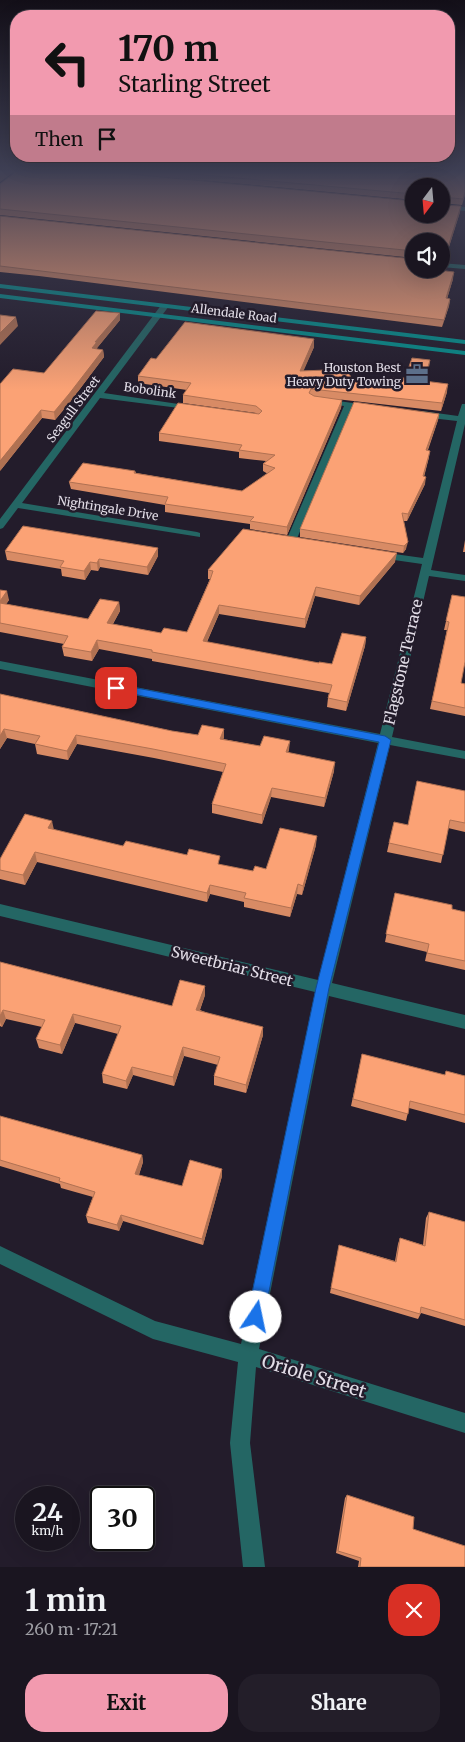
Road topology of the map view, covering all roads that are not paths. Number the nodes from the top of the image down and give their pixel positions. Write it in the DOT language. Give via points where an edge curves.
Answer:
graph roads {
  1 [pos="450,266"];
  2 [pos="465,267"];
  3 [pos="0,286"];
  4 [pos="26,289"];
  5 [pos="0,296"];
  6 [pos="16,298"];
  7 [pos="165,306"];
  8 [pos="158,315"];
  9 [pos="301,322"];
  10 [pos="295,332"];
  11 [pos="465,342"];
  12 [pos="465,353"];
  13 [pos="99,395"];
  14 [pos="314,400"];
  15 [pos="349,404"];
  16 [pos="377,408"];
  17 [pos="197,409"];
  18 [pos="464,412"];
  19 [pos="415,413"];
  20 [pos="460,445"];
  21 [pos="16,506"];
  22 [pos="0,526"];
  23 [pos="197,535"];
  24 [pos="292,541"];
  25 [pos="369,553"];
  26 [pos="426,567"];
  27 [pos="465,578"];
  28 [pos="0,665"];
  29 [pos="385,740"];
  30 [pos="465,755"];
  31 [pos="0,910"];
  32 [pos="323,988"];
  33 [pos="465,1022"];
  34 [pos="0,1255"];
  35 [pos="248,1356"];
  36 [pos="465,1423"];
  37 [pos="254,1567"];
  1 -- 2 [label="street"];
  3 -- 4 [label="main road, Allendale Road"];
  4 -- 6 [label="main road"];
  4 -- 7 [label="main road, Allendale Road"];
  5 -- 6 [label="main road, Allendale Road"];
  6 -- 8 [label="main road, Allendale Road"];
  7 -- 8 [label="street, Seagull Street"];
  7 -- 9 [label="main road, Allendale Road"];
  8 -- 10 [label="main road, Allendale Road"];
  8 -- 13 [label="street, Seagull Street"];
  9 -- 10 [label="main road"];
  9 -- 11 [label="main road, Allendale Road"];
  10 -- 12 [label="main road, Allendale Road"];
  13 -- 17 [label="street, Bobolink"];
  13 -- 21 [label="street, Seagull Street"];
  14 -- 15 [label="street"];
  15 -- 16 [label="street"];
  15 -- 24 [label="street"];
  18 -- 19 [label="street"];
  18 -- 20 [label="street, Flagstone Terrace"];
  20 -- 26 [label="street, Flagstone Terrace"];
  21 -- 22 [label="street, Seagull Street"];
  21 -- 23 [label="street, Nightingale Drive"];
  25 -- 26 [label="street"];
  26 -- 27 [label="street"];
  26 -- 29 [label="street, Flagstone Terrace"];
  28 -- 29 [label="street"];
  29 -- 30 [label="street"];
  29 -- 32 [label="street, Flagstone Terrace"];
  31 -- 32 [label="street, Sweetbriar Street"];
  32 -- 33 [label="street, Sweetbriar Street"];
  32 -- 35 [label="street, Flagstone Terrace"];
  34 -- 35 [label="street, Oriole Street" via="153,1330"];
  35 -- 36 [label="street, Oriole Street"];
  35 -- 37 [label="street, Flagstone Terrace" via="240,1443"];
}
